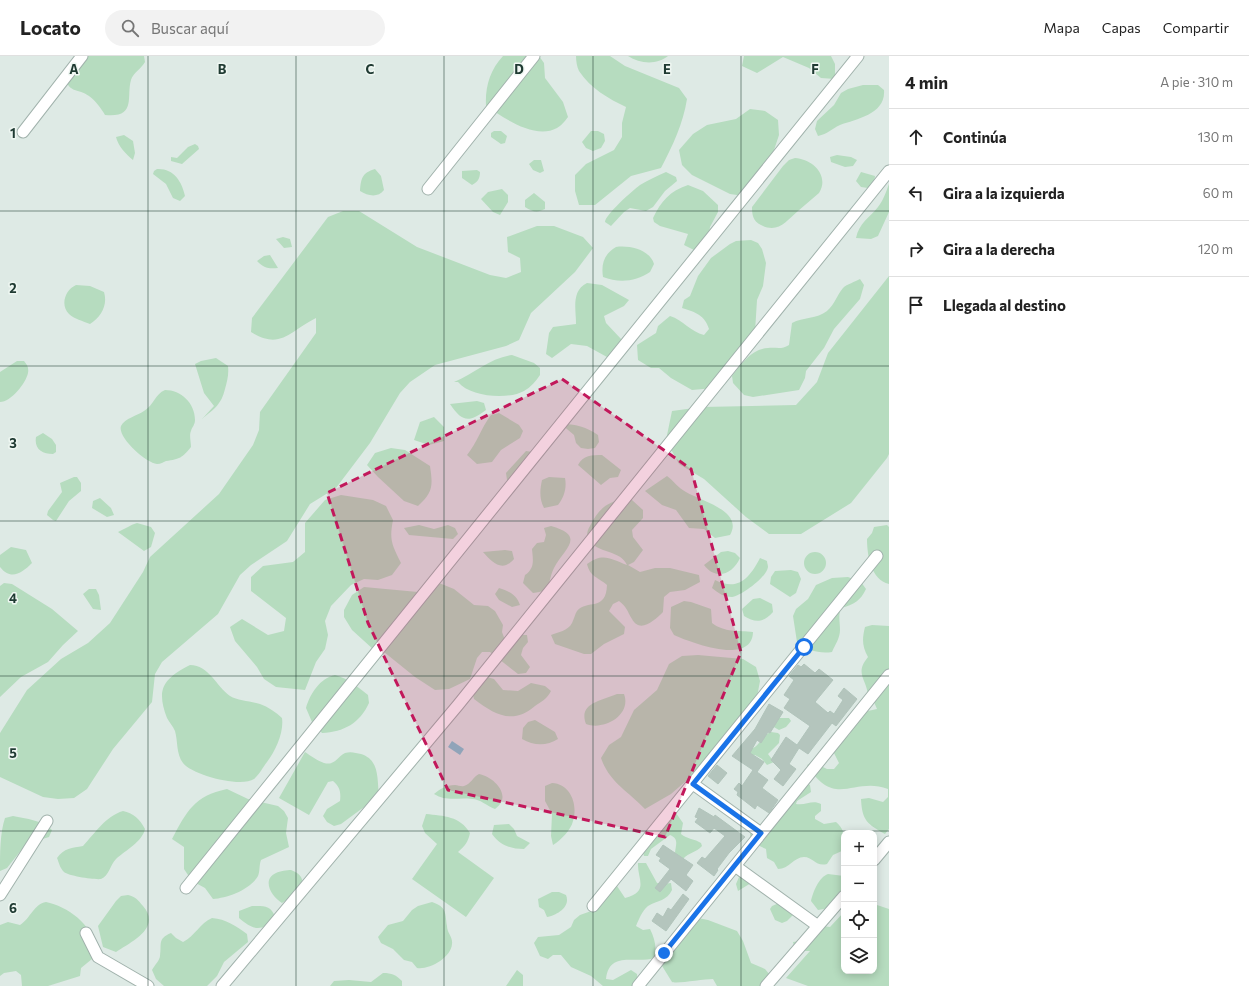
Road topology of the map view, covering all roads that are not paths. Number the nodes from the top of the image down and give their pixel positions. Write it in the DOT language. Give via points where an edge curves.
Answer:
graph roads {
  1 [pos="82,56"];
  2 [pos="534,56"];
  3 [pos="858,56"];
  4 [pos="23,132"];
  5 [pos="889,171"];
  6 [pos="428,189"];
  7 [pos="877,556"];
  8 [pos="889,675"];
  9 [pos="693,784"];
  10 [pos="48,821"];
  11 [pos="761,833"];
  12 [pos="889,842"];
  13 [pos="877,856"];
  14 [pos="735,866"];
  15 [pos="186,888"];
  16 [pos="0,895"];
  17 [pos="841,899"];
  18 [pos="593,906"];
  19 [pos="818,926"];
  20 [pos="86,933"];
  21 [pos="148,986"];
  22 [pos="222,986"];
  23 [pos="638,986"];
  24 [pos="766,986"];
  1 -- 4 [label="street"];
  2 -- 6 [label="street"];
  3 -- 15 [label="street"];
  5 -- 22 [label="street" via="458,705"];
  7 -- 9 [label="street"];
  8 -- 11 [label="street"];
  9 -- 11 [label="street"];
  9 -- 18 [label="street"];
  10 -- 16 [label="street"];
  11 -- 14 [label="street"];
  12 -- 13 [label="street"];
  14 -- 19 [label="street"];
  14 -- 23 [label="street"];
  17 -- 19 [label="street"];
  19 -- 24 [label="street"];
  20 -- 21 [label="street" via="98,957"];
}
